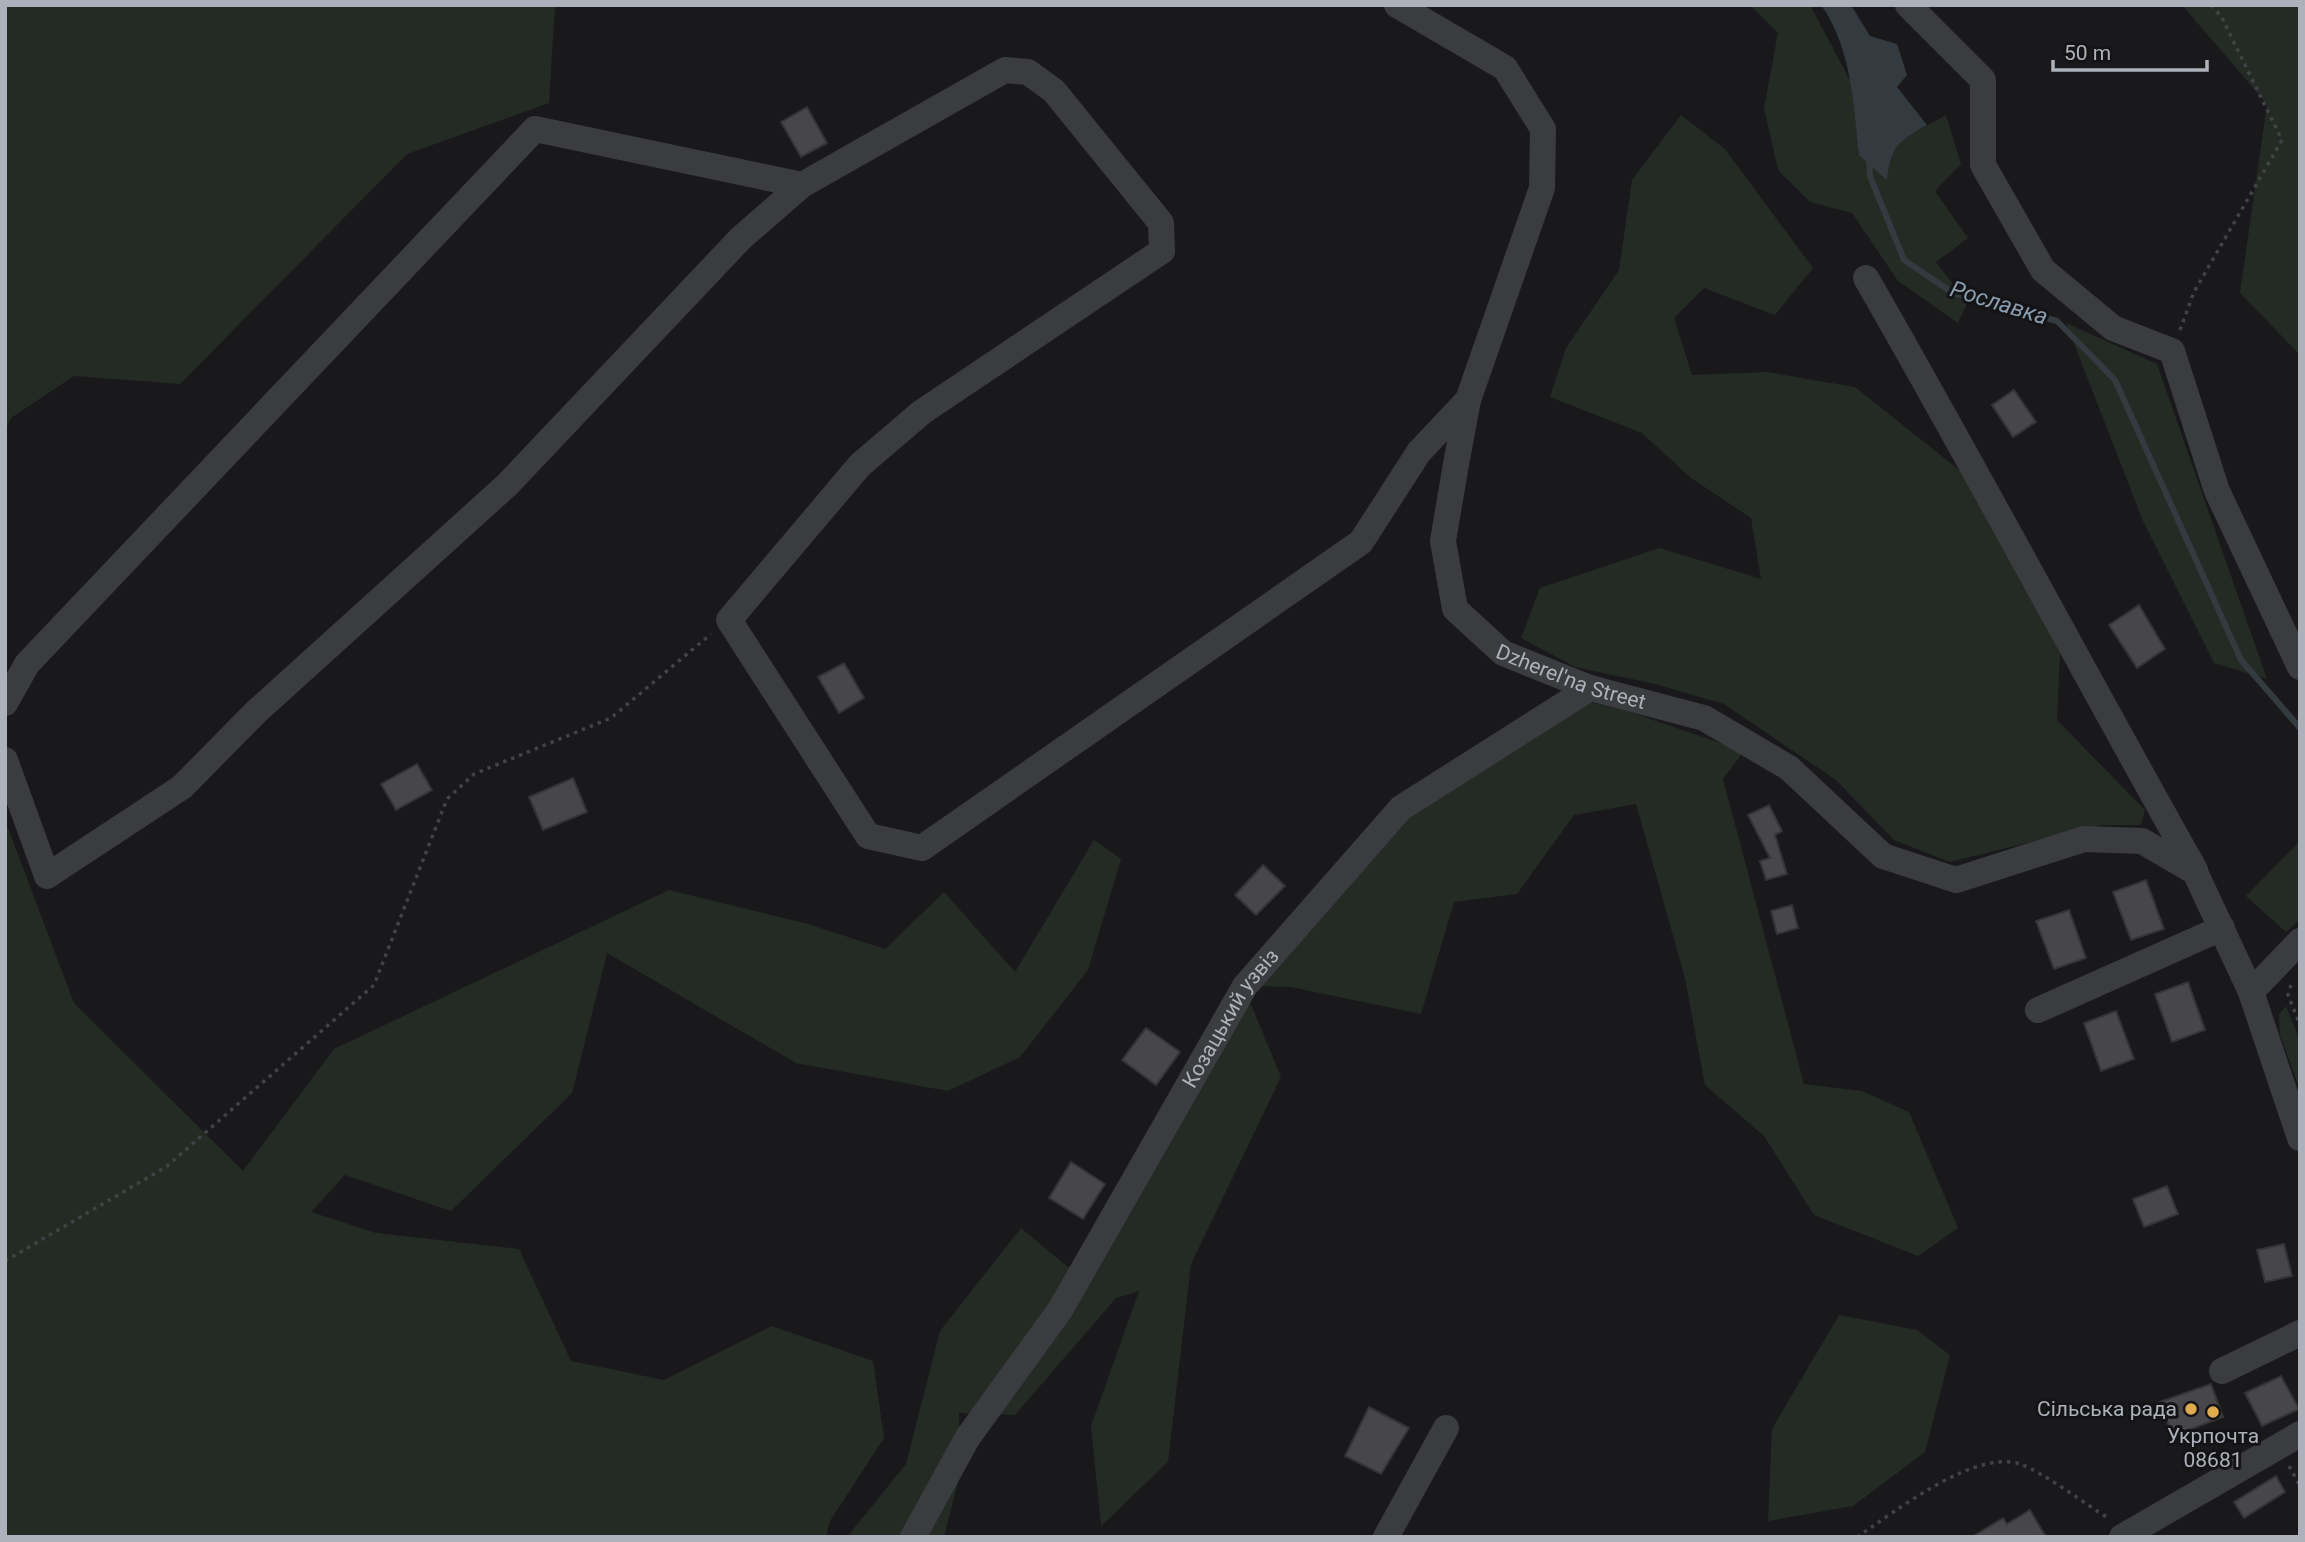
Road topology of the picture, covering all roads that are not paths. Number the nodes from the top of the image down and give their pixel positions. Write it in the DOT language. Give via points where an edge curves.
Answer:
graph roads {
  1 [pos="1397,5"];
  2 [pos="1908,5"];
  3 [pos="802,185"];
  4 [pos="1866,278"];
  5 [pos="1468,400"];
  6 [pos="2300,667"];
  7 [pos="1590,688"];
  8 [pos="5,703"];
  9 [pos="5,760"];
  10 [pos="2195,872"];
  11 [pos="2222,928"];
  12 [pos="2300,941"];
  13 [pos="2251,992"];
  14 [pos="2038,1010"];
  15 [pos="2300,1138"];
  16 [pos="2300,1333"];
  17 [pos="2222,1371"];
  18 [pos="1447,1428"];
  19 [pos="2300,1434"];
  20 [pos="2126,1534"];
  21 [pos="912,1537"];
  22 [pos="1386,1537"];
  1 -- 5 [label="street, Dzherel'na Street" via="1505,68 1543,129 1542,188"];
  2 -- 6 [label="street" via="1983,80 1983,166 2043,270 2113,328 2172,351 2217,491"];
  3 -- 5 [label="street" via="1005,69 1028,72 1054,91 1161,223 1162,251 922,412 860,465 729,620 868,836 922,848 1361,542 1419,452"];
  3 -- 8 [label="street" via="536,129 27,664"];
  3 -- 9 [label="street" via="741,238 507,485 257,711 182,787 47,876"];
  4 -- 10 [label="street"];
  5 -- 7 [label="street, Dzherel'na Street" via="1443,541 1455,609 1503,653"];
  7 -- 10 [label="street, Dzherel'na Street" via="1703,718 1789,768 1884,856 1956,880 2084,839 2142,841"];
  7 -- 21 [label="street, Козацький узвіз" via="1401,808 1245,986 1060,1310 968,1437"];
  10 -- 11 [label="street"];
  11 -- 13 [label="street"];
  11 -- 14 [label="street"];
  12 -- 13 [label="street"];
  13 -- 15 [label="street"];
  16 -- 17 [label="street"];
  18 -- 22 [label="street"];
  19 -- 20 [label="street"];
}
